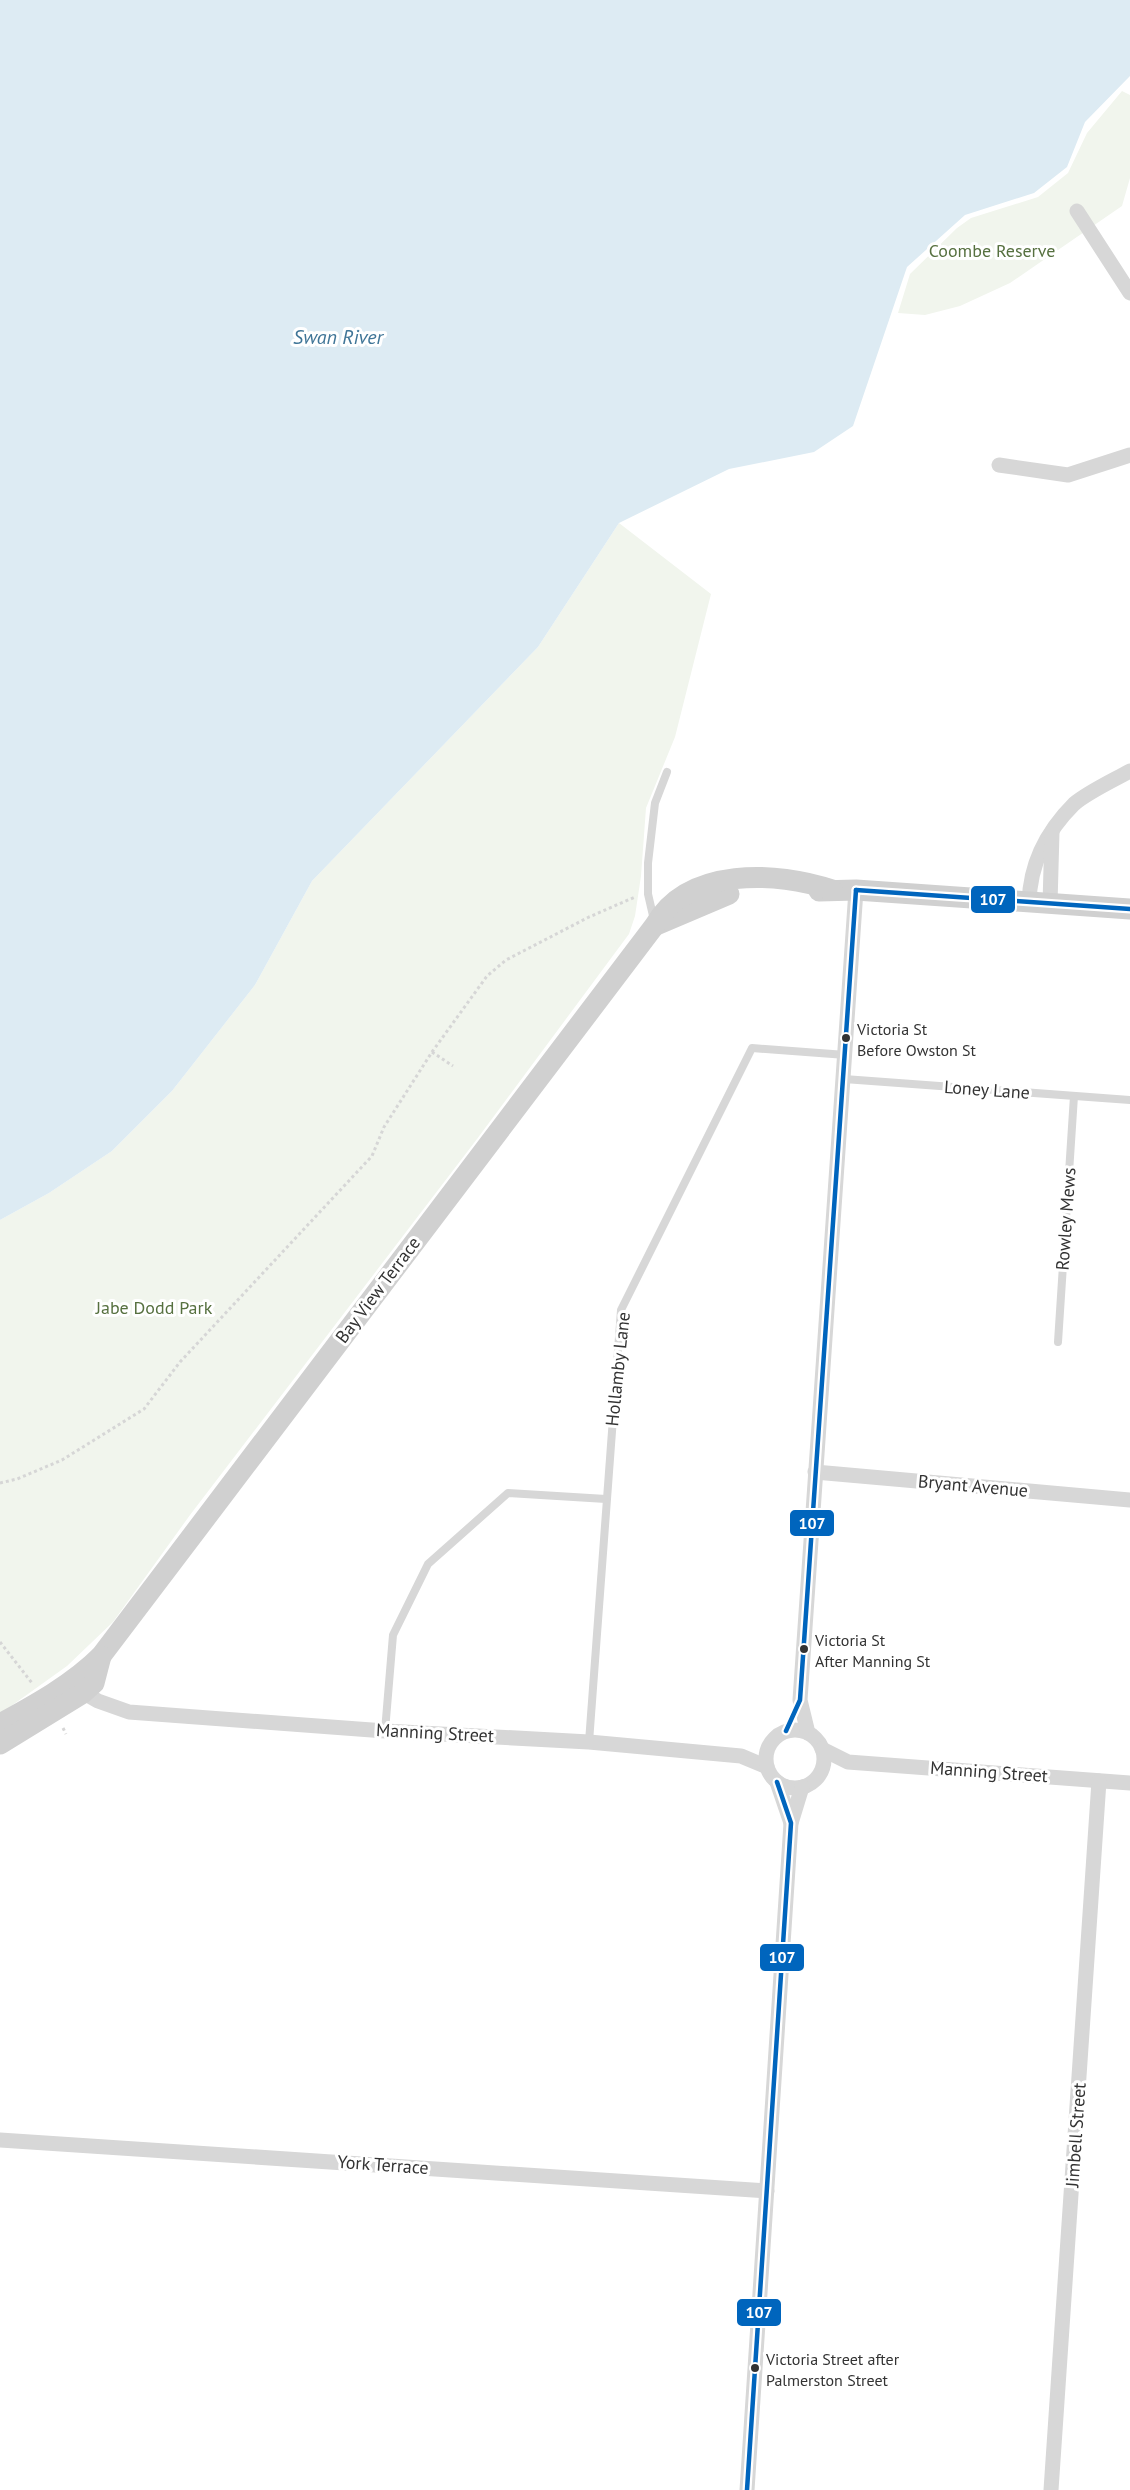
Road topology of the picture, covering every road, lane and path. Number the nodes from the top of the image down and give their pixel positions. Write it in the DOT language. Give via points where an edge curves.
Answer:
graph roads {
  1 [pos="1077,211"];
  2 [pos="1130,293"];
  3 [pos="1130,454"];
  4 [pos="999,465"];
  5 [pos="1130,771"];
  6 [pos="667,772"];
  7 [pos="1052,832"];
  8 [pos="855,890"];
  9 [pos="648,894"];
  10 [pos="1040,903"];
  11 [pos="1130,909"];
  12 [pos="655,925"];
  13 [pos="432,1052"];
  14 [pos="846,1054"];
  15 [pos="453,1066"];
  16 [pos="844,1079"];
  17 [pos="1074,1096"];
  18 [pos="1130,1100"];
  19 [pos="1058,1342"];
  20 [pos="815,1472"];
  21 [pos="0,1483"];
  22 [pos="606,1499"];
  23 [pos="1130,1500"];
  24 [pos="81,1684"];
  25 [pos="800,1700"];
  26 [pos="0,1724"];
  27 [pos="385,1731"];
  28 [pos="786,1731"];
  29 [pos="808,1733"];
  30 [pos="589,1742"];
  31 [pos="771,1742"];
  32 [pos="0,1744"];
  33 [pos="822,1749"];
  34 [pos="741,1755"];
  35 [pos="848,1762"];
  36 [pos="767,1767"];
  37 [pos="818,1776"];
  38 [pos="1100,1780"];
  39 [pos="777,1782"];
  40 [pos="1130,1783"];
  41 [pos="802,1787"];
  42 [pos="792,1823"];
  43 [pos="0,2140"];
  44 [pos="767,2191"];
  45 [pos="747,2490"];
  46 [pos="1052,2490"];
  1 -- 2 [label="street"];
  3 -- 4 [label="street" via="1068,475"];
  5 -- 7 [label="street" via="1075,803"];
  6 -- 9 [label="lane" via="655,803"];
  7 -- 10 [label="street"];
  7 -- 10 [label="street" via="1030,877"];
  8 -- 10 [label="street"];
  8 -- 12 [label="street" via="832,890 806,881 764,876 735,878 673,919"];
  8 -- 14 [label="street"];
  9 -- 12 [label="lane"];
  9 -- 13 [label="path" via="597,913 506,960 487,976"];
  10 -- 11 [label="street"];
  12 -- 24 [label="street, Bay View Terrace"];
  13 -- 15 [label="path"];
  13 -- 21 [label="path" via="384,1127 372,1156 180,1362 144,1409 62,1460"];
  14 -- 16 [label="street"];
  14 -- 22 [label="lane, Hollamby Lane" via="752,1048 621,1310"];
  16 -- 17 [label="lane, Loney Lane"];
  16 -- 20 [label="street"];
  17 -- 18 [label="lane, Loney Lane"];
  17 -- 19 [label="lane, Rowley Mews"];
  20 -- 23 [label="street, Bryant Avenue"];
  20 -- 25 [label="street"];
  22 -- 27 [label="lane" via="508,1493 428,1564 393,1635"];
  22 -- 30 [label="lane, Hollamby Lane"];
  24 -- 26 [label="street, Bay View Terrace"];
  24 -- 27 [label="street, Manning Street" via="129,1712"];
  24 -- 32 [label="street, Bay View Terrace"];
  25 -- 28 [label="street"];
  25 -- 29 [label="street"];
  27 -- 30 [label="street, Manning Street"];
  28 -- 29 [label="street"];
  28 -- 31 [label="street"];
  29 -- 33 [label="street"];
  30 -- 34 [label="street, Manning Street"];
  31 -- 34 [label="street, Manning Street"];
  31 -- 36 [label="street"];
  33 -- 35 [label="street, Manning Street"];
  33 -- 37 [label="street"];
  34 -- 36 [label="street, Manning Street"];
  35 -- 37 [label="street, Manning Street"];
  35 -- 38 [label="street, Manning Street"];
  36 -- 39 [label="street"];
  37 -- 41 [label="street"];
  38 -- 40 [label="street, Manning Street"];
  38 -- 46 [label="street, Jimbell Street"];
  39 -- 41 [label="street"];
  39 -- 42 [label="street"];
  41 -- 42 [label="street"];
  42 -- 44 [label="street"];
  43 -- 44 [label="street, York Terrace"];
  44 -- 45 [label="street"];
}
